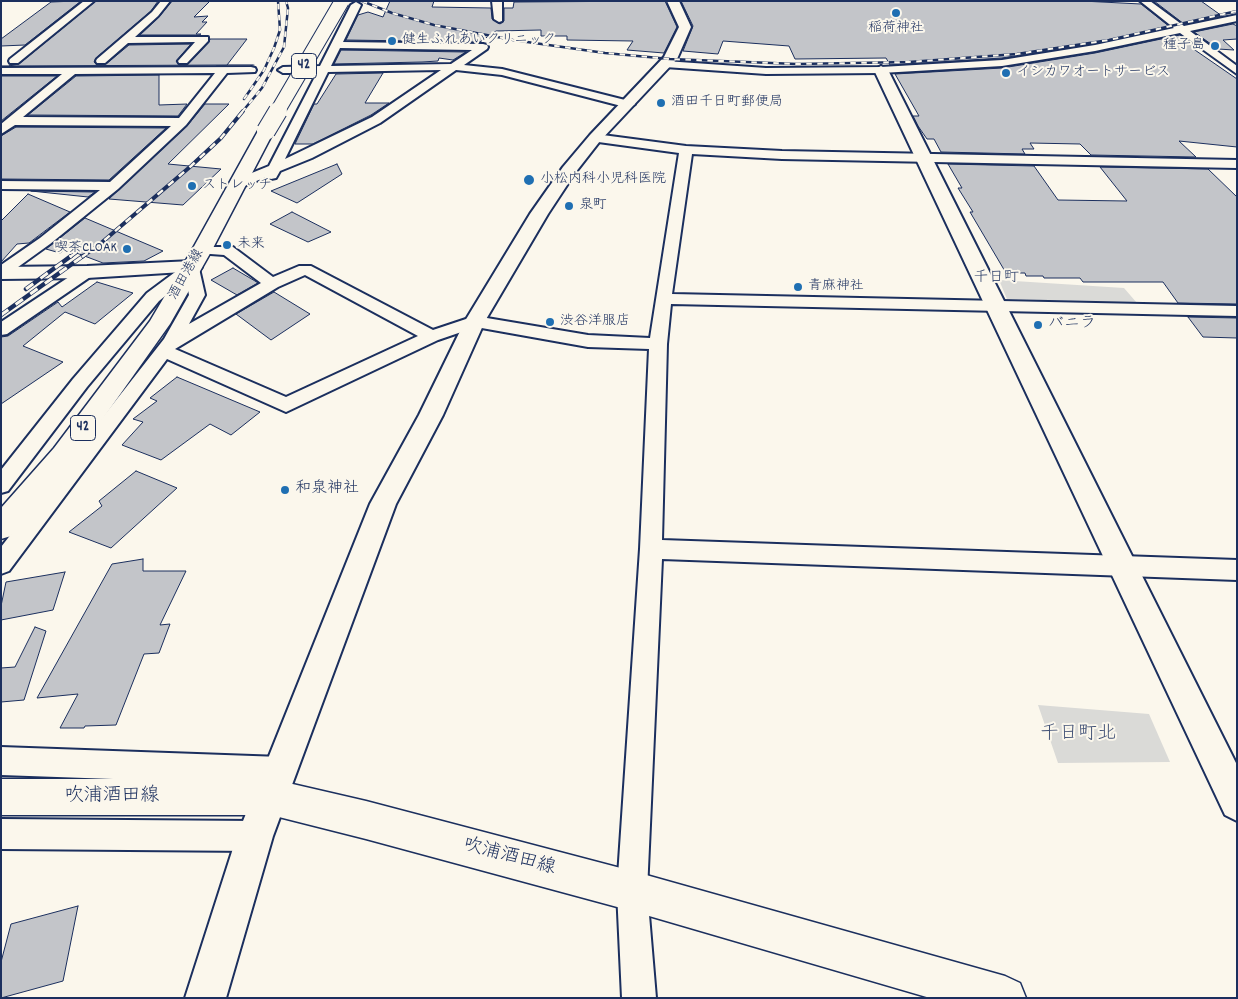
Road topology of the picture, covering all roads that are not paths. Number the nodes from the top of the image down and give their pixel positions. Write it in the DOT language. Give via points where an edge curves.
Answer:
graph roads {
  1 [pos="90,1"];
  2 [pos="166,1"];
  3 [pos="342,1"];
  4 [pos="497,1"];
  5 [pos="673,1"];
  6 [pos="1144,1"];
  7 [pos="356,5"];
  8 [pos="1235,18"];
  9 [pos="499,19"];
  10 [pos="1180,30"];
  11 [pos="126,40"];
  12 [pos="338,45"];
  13 [pos="1222,60"];
  14 [pos="1,61"];
  15 [pos="14,61"];
  16 [pos="101,61"];
  17 [pos="148,61"];
  18 [pos="183,61"];
  19 [pos="1237,61"];
  20 [pos="666,64"];
  21 [pos="226,65"];
  22 [pos="455,67"];
  23 [pos="251,70"];
  24 [pos="283,70"];
  25 [pos="326,70"];
  26 [pos="881,70"];
  27 [pos="1,71"];
  28 [pos="72,71"];
  29 [pos="138,71"];
  30 [pos="1237,71"];
  31 [pos="629,104"];
  32 [pos="13,121"];
  33 [pos="182,122"];
  34 [pos="1,130"];
  35 [pos="595,138"];
  36 [pos="686,150"];
  37 [pos="926,159"];
  38 [pos="1237,164"];
  39 [pos="271,174"];
  40 [pos="237,184"];
  41 [pos="1,185"];
  42 [pos="112,186"];
  43 [pos="197,258"];
  44 [pos="1,272"];
  45 [pos="87,272"];
  46 [pos="272,284"];
  47 [pos="663,299"];
  48 [pos="996,305"];
  49 [pos="1237,311"];
  50 [pos="475,321"];
  51 [pos="1,330"];
  52 [pos="432,336"];
  53 [pos="658,344"];
  54 [pos="168,346"];
  55 [pos="1,485"];
  56 [pos="1,528"];
  57 [pos="651,549"];
  58 [pos="1,564"];
  59 [pos="1123,567"];
  60 [pos="1237,570"];
  61 [pos="1,762"];
  62 [pos="276,784"];
  63 [pos="1,797"];
  64 [pos="1237,804"];
  65 [pos="1,834"];
  66 [pos="255,836"];
  67 [pos="632,891"];
  68 [pos="998,997"];
  69 [pos="205,998"];
  70 [pos="638,998"];
  1 -- 15 [label="street"];
  2 -- 11 [label="street"];
  3 -- 40 [label="main road, 酒田港線 / 42, bridge"];
  4 -- 9 [label="street"];
  5 -- 20 [label="street" via="685,27"];
  6 -- 10 [label="street"];
  7 -- 12 [label="street"];
  8 -- 10 [label="street"];
  10 -- 13 [label="street"];
  10 -- 26 [label="street" via="1002,63"];
  11 -- 16 [label="street"];
  11 -- 18 [label="street" via="204,40"];
  12 -- 22 [label="street" via="483,47"];
  12 -- 25 [label="street"];
  13 -- 19 [label="street"];
  13 -- 30 [label="street"];
  14 -- 15 [label="street"];
  15 -- 16 [label="street"];
  16 -- 17 [label="street"];
  17 -- 18 [label="street"];
  17 -- 29 [label="street"];
  18 -- 21 [label="street"];
  20 -- 26 [label="street" via="766,71"];
  20 -- 31 [label="street"];
  21 -- 23 [label="street"];
  21 -- 29 [label="street"];
  21 -- 33 [label="street"];
  22 -- 25 [label="street"];
  22 -- 31 [label="street" via="502,72"];
  22 -- 39 [label="street" via="376,120"];
  24 -- 25 [label="street"];
  25 -- 39 [label="street"];
  26 -- 37 [label="street"];
  27 -- 28 [label="street"];
  28 -- 29 [label="street"];
  28 -- 32 [label="street"];
  31 -- 35 [label="street"];
  32 -- 33 [label="street"];
  32 -- 34 [label="street"];
  33 -- 42 [label="street"];
  35 -- 36 [label="street"];
  35 -- 50 [label="street" via="568,170 539,214"];
  36 -- 37 [label="street"];
  36 -- 47 [label="street"];
  37 -- 38 [label="street"];
  37 -- 48 [label="street"];
  39 -- 40 [label="street"];
  40 -- 43 [label="main road, 酒田港線 / 42"];
  41 -- 42 [label="street"];
  42 -- 44 [label="street"];
  43 -- 45 [label="street"];
  43 -- 46 [label="street" via="228,250"];
  43 -- 54 [label="street" via="197,295"];
  43 -- 55 [label="street" via="152,297"];
  43 -- 56 [label="main road, 酒田港線 / 42" via="154,331 63,455"];
  44 -- 45 [label="street"];
  45 -- 51 [label="street"];
  46 -- 52 [label="street" via="305,270"];
  46 -- 54 [label="street"];
  47 -- 48 [label="street"];
  47 -- 53 [label="street"];
  48 -- 49 [label="street"];
  48 -- 59 [label="street"];
  50 -- 52 [label="street"];
  50 -- 53 [label="street" via="588,341"];
  50 -- 62 [label="street" via="431,416 383,504"];
  52 -- 54 [label="street" via="286,406"];
  53 -- 57 [label="street"];
  54 -- 58 [label="street"];
  57 -- 59 [label="street"];
  57 -- 67 [label="street"];
  59 -- 60 [label="street"];
  59 -- 64 [label="street"];
  61 -- 62 [label="street"];
  62 -- 63 [label="main road, 吹浦酒田線"];
  62 -- 66 [label="street"];
  62 -- 67 [label="main road, 吹浦酒田線" via="366,820"];
  65 -- 66 [label="street"];
  66 -- 69 [label="street"];
  67 -- 68 [label="main road, 吹浦酒田線"];
  67 -- 70 [label="street"];
}
